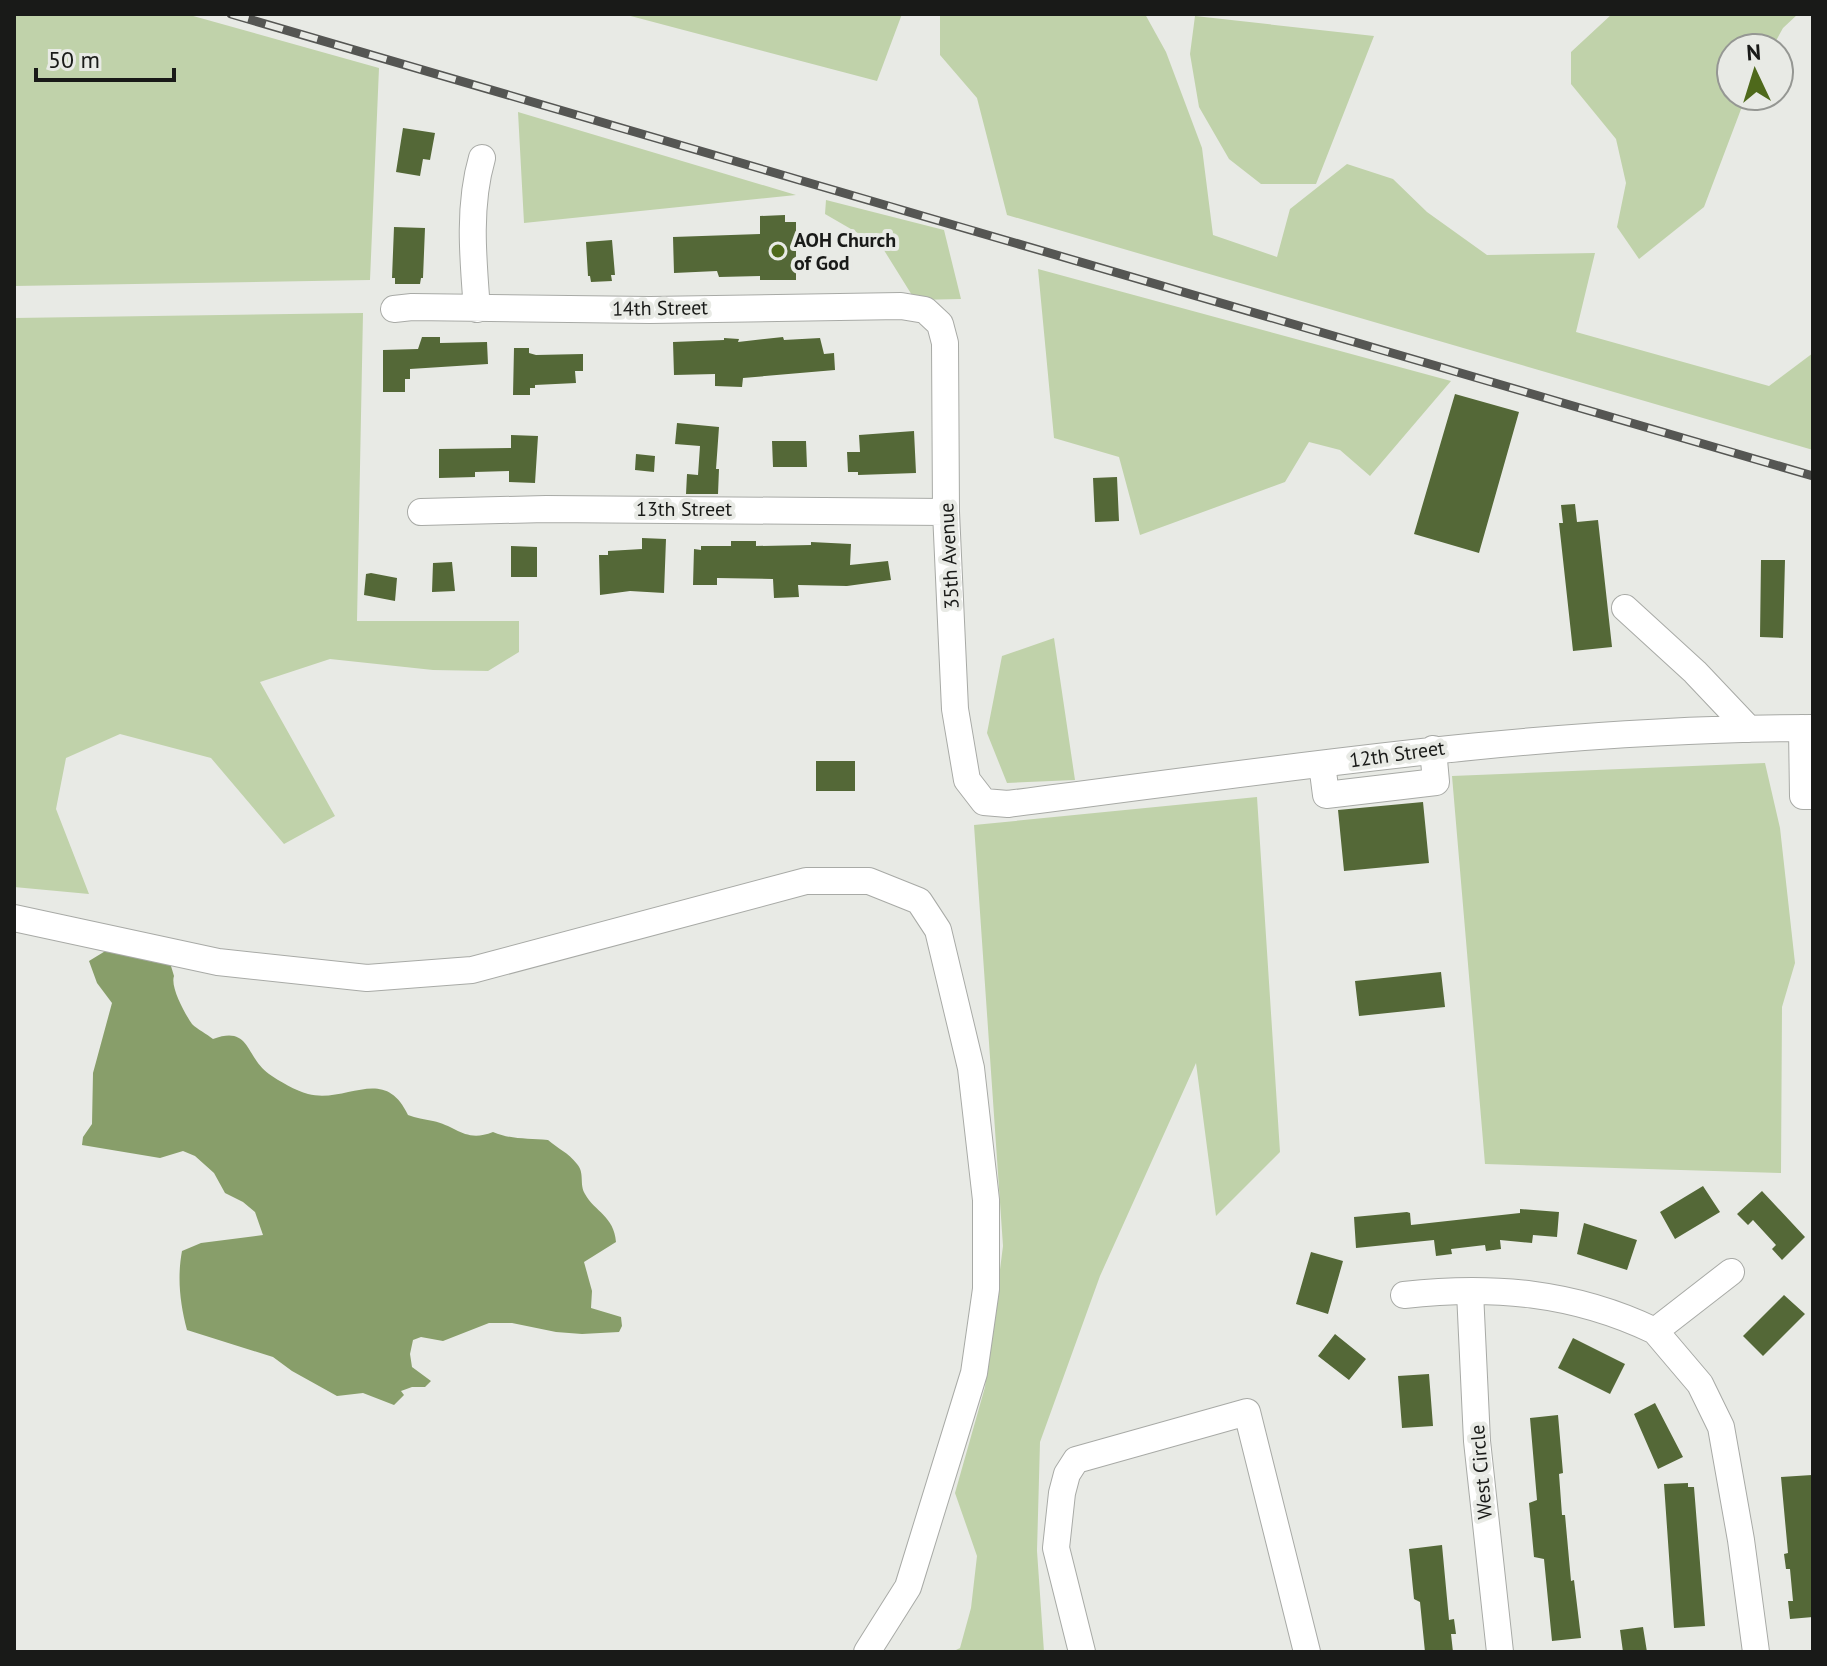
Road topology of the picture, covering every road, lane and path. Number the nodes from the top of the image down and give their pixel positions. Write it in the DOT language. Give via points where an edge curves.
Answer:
graph roads {
  1 [pos="482,158"];
  2 [pos="394,309"];
  3 [pos="477,309"];
  4 [pos="925,310"];
  5 [pos="421,512"];
  6 [pos="946,512"];
  7 [pos="1625,608"];
  8 [pos="1808,728"];
  9 [pos="1749,729"];
  10 [pos="1813,796"];
  11 [pos="984,802"];
  12 [pos="14,918"];
  13 [pos="1731,1272"];
  14 [pos="1470,1292"];
  15 [pos="1404,1295"];
  16 [pos="1655,1331"];
  17 [pos="867,1652"];
  18 [pos="1082,1652"];
  19 [pos="1307,1652"];
  20 [pos="1500,1652"];
  21 [pos="1756,1652"];
  1 -- 3 [label="street" via="473,241"];
  2 -- 3 [label="street, 14th Street"];
  3 -- 4 [label="street, 14th Street" via="879,305"];
  4 -- 6 [label="street, 35th Avenue" via="940,324 945,343"];
  5 -- 6 [label="street, 13th Street"];
  6 -- 11 [label="street, 35th Avenue" via="955,709 967,780"];
  7 -- 9 [label="street"];
  8 -- 9 [label="street, 12th Street"];
  8 -- 10 [label="street" via="1803,796"];
  9 -- 11 [label="street, 12th Street" via="1433,749 1008,804"];
  12 -- 17 [label="street" via="218,962 367,978 472,970 806,881 869,881 919,901 938,930 971,1068 986,1200 986,1289 974,1373 908,1587"];
  13 -- 16 [label="street"];
  14 -- 15 [label="street"];
  14 -- 16 [label="street" via="1561,1297"];
  14 -- 20 [label="street, West Circle" via="1477,1441"];
  16 -- 21 [label="street" via="1700,1384 1721,1427"];
  18 -- 19 [label="street" via="1056,1548 1062,1493 1076,1460 1247,1412"];
}
